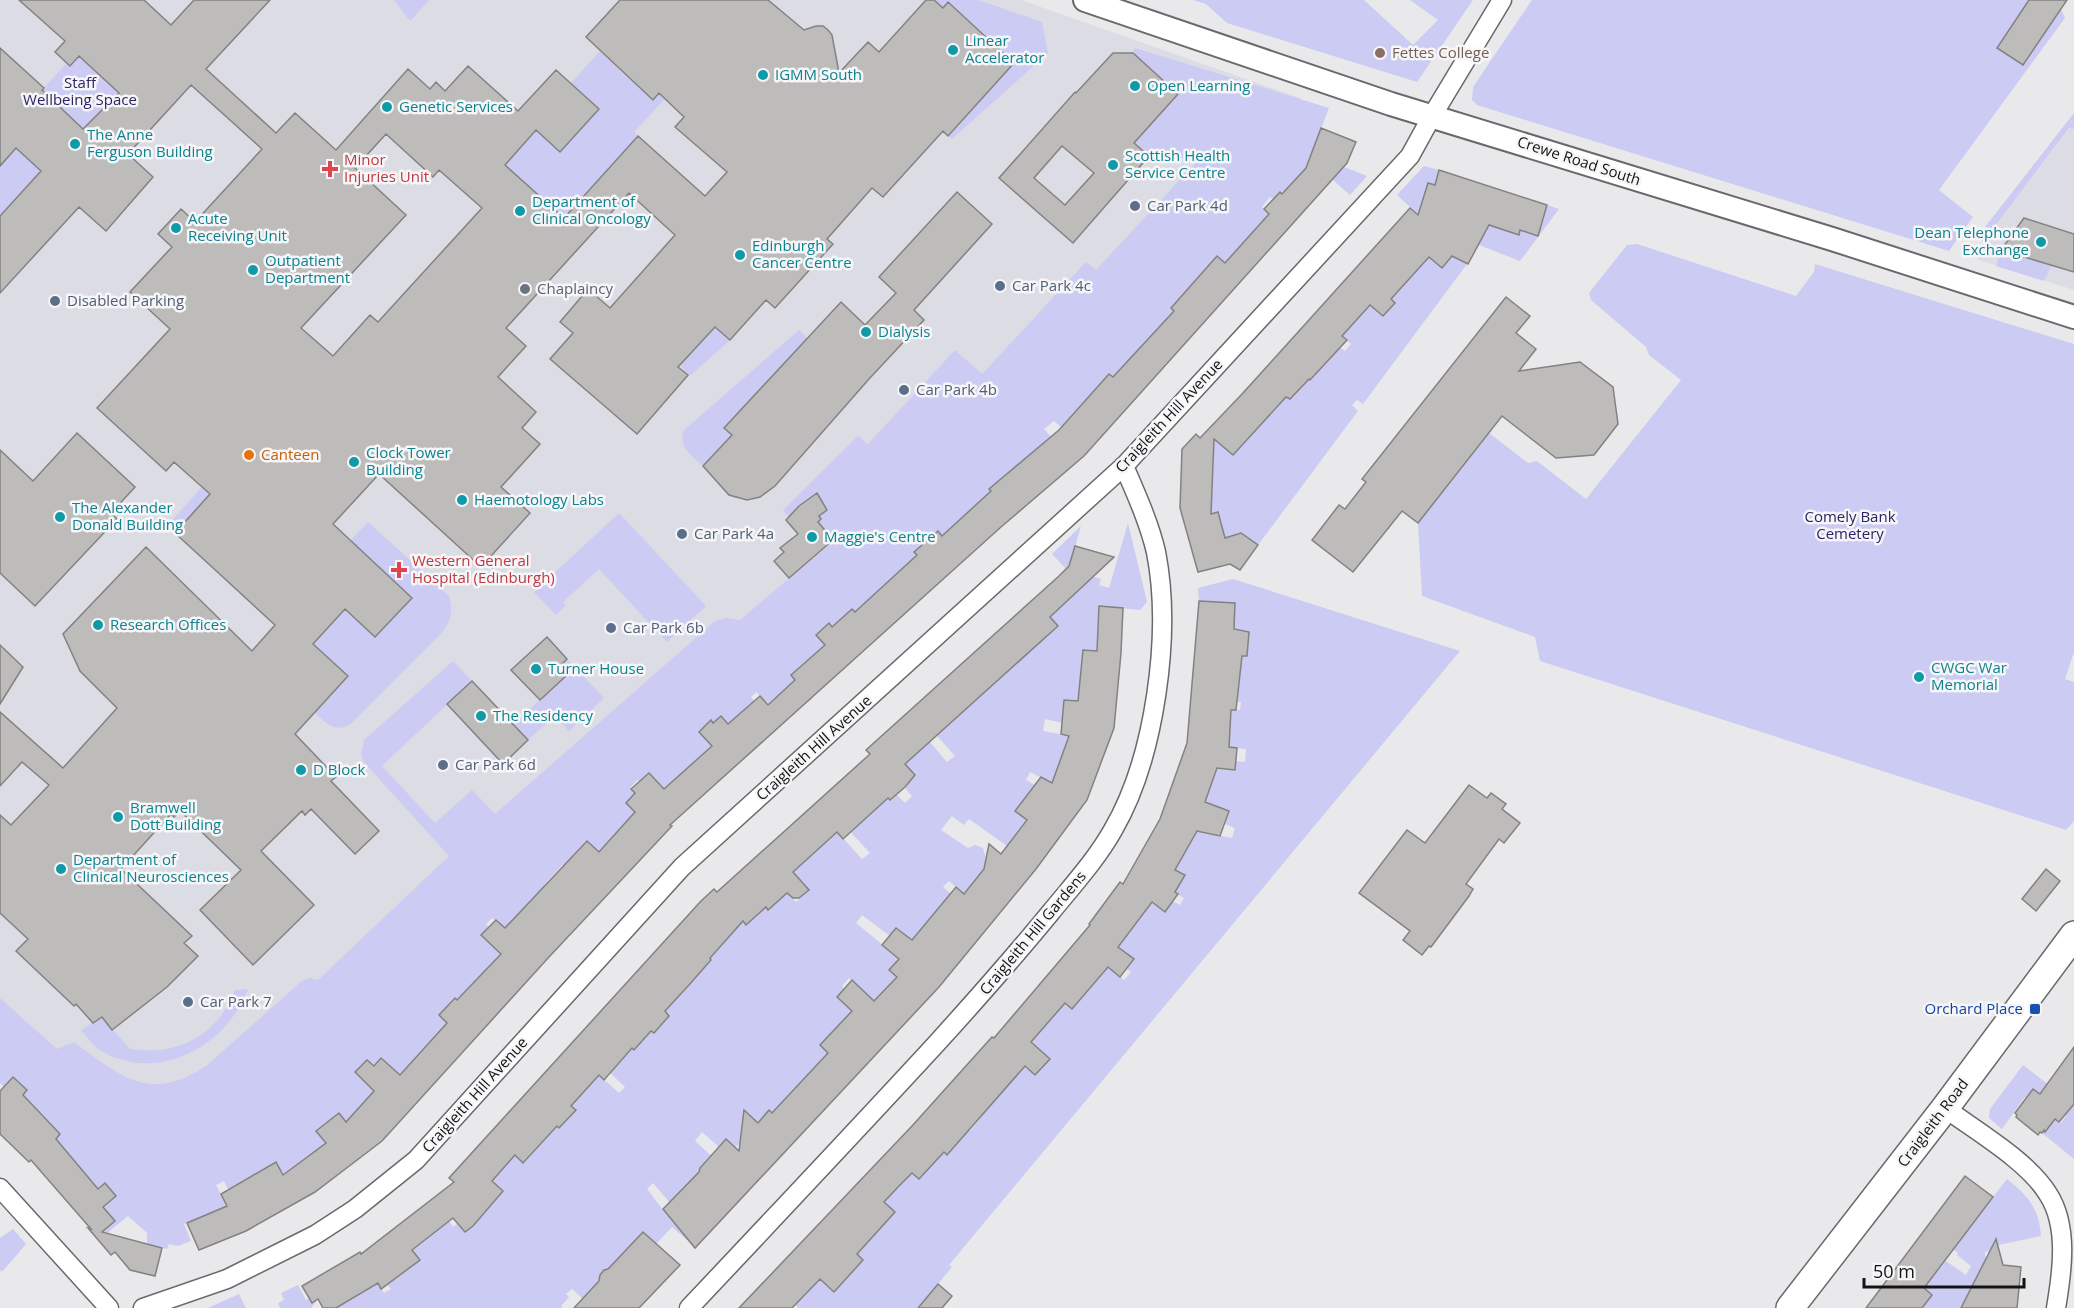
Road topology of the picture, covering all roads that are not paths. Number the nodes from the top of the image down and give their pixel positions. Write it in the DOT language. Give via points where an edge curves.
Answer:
graph roads {
  1 [pos="1085,0"];
  2 [pos="1502,0"];
  3 [pos="1432,116"];
  4 [pos="2074,317"];
  5 [pos="1124,466"];
  6 [pos="2074,935"];
  7 [pos="1945,1108"];
  8 [pos="0,1188"];
  9 [pos="109,1308"];
  10 [pos="143,1308"];
  11 [pos="689,1308"];
  12 [pos="1790,1308"];
  13 [pos="2056,1308"];
  1 -- 3 [label="street, Crewe Road South"];
  2 -- 3 [label="street, Craigleith Hill Avenue"];
  3 -- 4 [label="street, Crewe Road South"];
  3 -- 5 [label="street, Craigleith Hill Avenue" via="1410,156"];
  5 -- 10 [label="street, Craigleith Hill Avenue" via="695,854 416,1160 315,1235 227,1279"];
  5 -- 11 [label="street, Craigleith Hill Gardens" via="1150,531 1162,603 1160,661 1150,732 1121,815 1092,863 982,994"];
  6 -- 7 [label="main road, Craigleith Road"];
  7 -- 12 [label="main road, Craigleith Road"];
  7 -- 13 [label="street" via="2016,1160 2050,1196 2062,1252"];
  8 -- 9 [label="street"];
}
